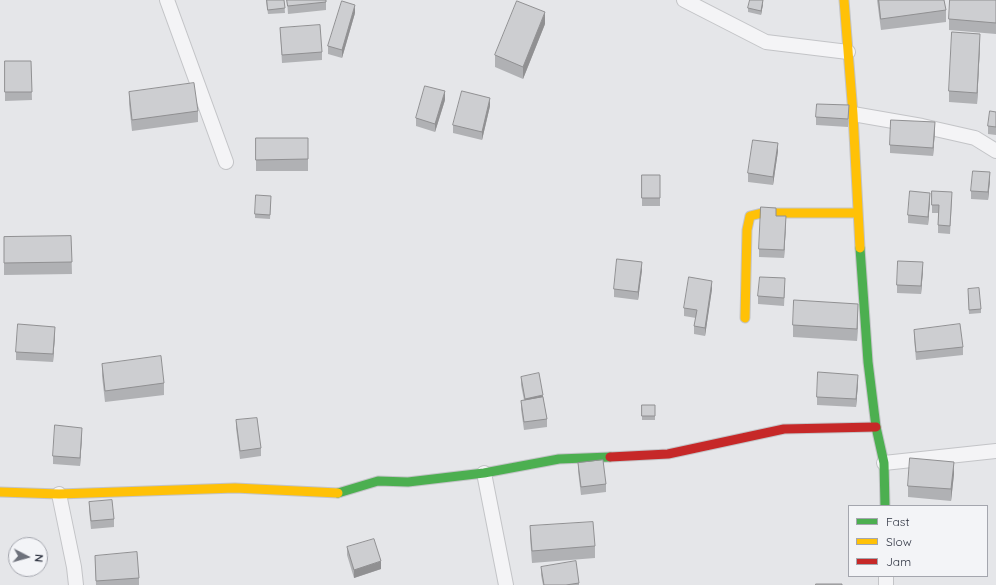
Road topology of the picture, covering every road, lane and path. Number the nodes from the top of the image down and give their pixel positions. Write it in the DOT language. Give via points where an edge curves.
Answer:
graph roads {
  1 [pos="167,0"];
  2 [pos="684,0"];
  3 [pos="844,0"];
  4 [pos="848,52"];
  5 [pos="853,114"];
  6 [pos="996,151"];
  7 [pos="226,162"];
  8 [pos="858,213"];
  9 [pos="745,318"];
  10 [pos="876,426"];
  11 [pos="996,451"];
  12 [pos="884,463"];
  13 [pos="484,473"];
  14 [pos="0,492"];
  15 [pos="59,494"];
  16 [pos="885,505"];
  17 [pos="76,585"];
  18 [pos="506,585"];
  1 -- 7 [label="street"];
  2 -- 4 [label="street" via="766,42"];
  3 -- 4 [label="street"];
  4 -- 5 [label="street"];
  5 -- 6 [label="street" via="974,138"];
  5 -- 8 [label="street"];
  8 -- 9 [label="street" via="750,216 747,230"];
  8 -- 10 [label="street" via="868,362"];
  10 -- 12 [label="street"];
  10 -- 13 [label="street" via="784,429 668,454 559,459"];
  11 -- 12 [label="street"];
  12 -- 16 [label="street"];
  13 -- 15 [label="street" via="408,482 378,482 338,493 235,488"];
  13 -- 18 [label="street"];
  14 -- 15 [label="street"];
  15 -- 17 [label="street"];
}
